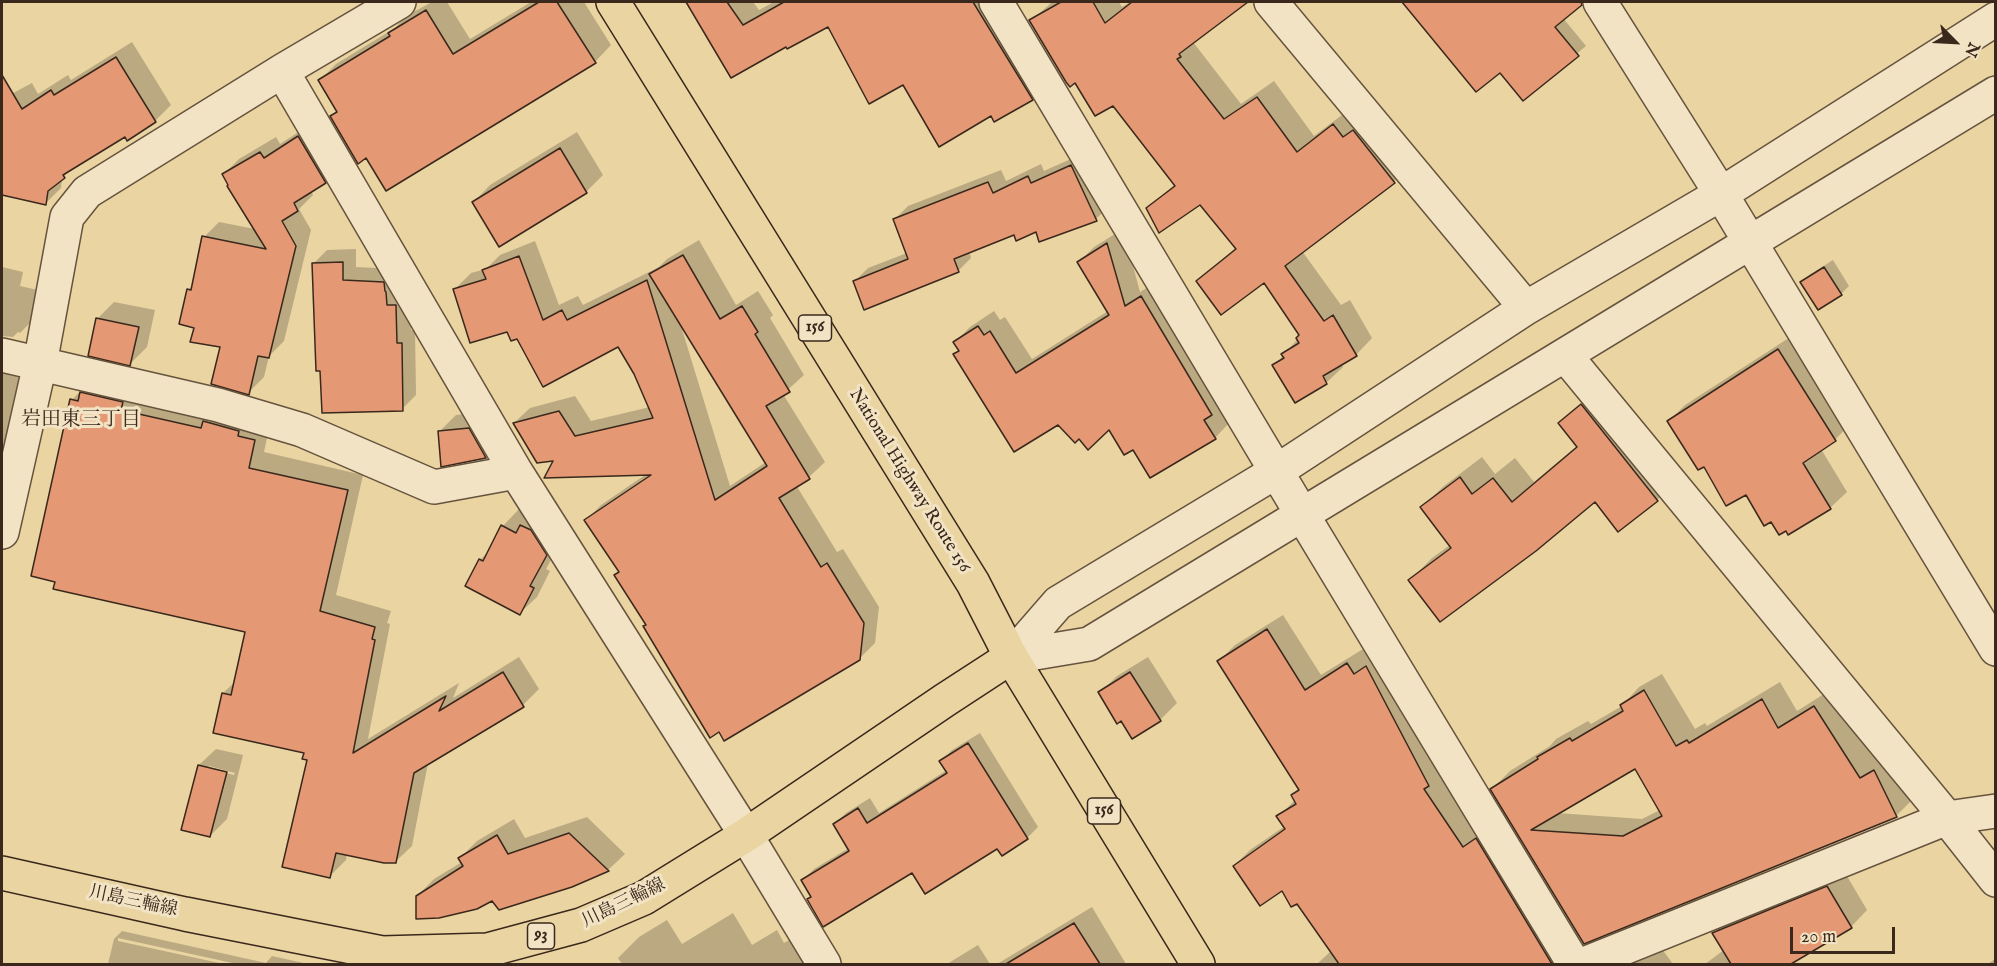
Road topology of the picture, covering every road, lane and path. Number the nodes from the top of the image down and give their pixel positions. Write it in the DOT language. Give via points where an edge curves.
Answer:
graph roads {
  1 [pos="399,2"];
  2 [pos="613,2"];
  3 [pos="996,2"];
  4 [pos="1271,2"];
  5 [pos="1600,2"];
  6 [pos="1995,19"];
  7 [pos="282,71"];
  8 [pos="1995,93"];
  9 [pos="1721,194"];
  10 [pos="1749,242"];
  11 [pos="1526,308"];
  12 [pos="2,355"];
  13 [pos="1565,355"];
  14 [pos="40,364"];
  15 [pos="1277,471"];
  16 [pos="516,472"];
  17 [pos="1303,516"];
  18 [pos="2,532"];
  19 [pos="1995,649"];
  20 [pos="1011,657"];
  21 [pos="1995,812"];
  22 [pos="1947,818"];
  23 [pos="746,835"];
  24 [pos="2,873"];
  25 [pos="1995,880"];
  26 [pos="486,957"];
  27 [pos="824,964"];
  28 [pos="1198,964"];
  29 [pos="1574,964"];
  30 [pos="1584,964"];
  1 -- 7 [label="street"];
  2 -- 20 [label="main road, National Highway Route 156 / 156" via="973,583"];
  3 -- 15 [label="street"];
  4 -- 11 [label="street"];
  5 -- 9 [label="street"];
  6 -- 9 [label="street"];
  7 -- 14 [label="street" via="87,192 67,217"];
  7 -- 16 [label="street"];
  8 -- 10 [label="street"];
  9 -- 10 [label="street"];
  9 -- 11 [label="street"];
  10 -- 13 [label="street"];
  10 -- 19 [label="street"];
  11 -- 15 [label="street"];
  12 -- 14 [label="street"];
  13 -- 17 [label="street"];
  13 -- 22 [label="street"];
  14 -- 16 [label="street" via="218,405 302,430 434,487"];
  14 -- 18 [label="street"];
  15 -- 17 [label="street"];
  15 -- 20 [label="street" via="1058,603"];
  16 -- 23 [label="street"];
  17 -- 20 [label="street" via="1089,644"];
  17 -- 29 [label="street"];
  20 -- 23 [label="main road, 川島三輪線 / 93"];
  20 -- 28 [label="main road, National Highway Route 156 / 156"];
  21 -- 22 [label="street"];
  22 -- 25 [label="street"];
  22 -- 30 [label="street"];
  23 -- 26 [label="main road, 川島三輪線 / 93" via="644,898 581,925"];
  23 -- 27 [label="street"];
  24 -- 26 [label="main road, 川島三輪線 / 93" via="382,952"];
}
